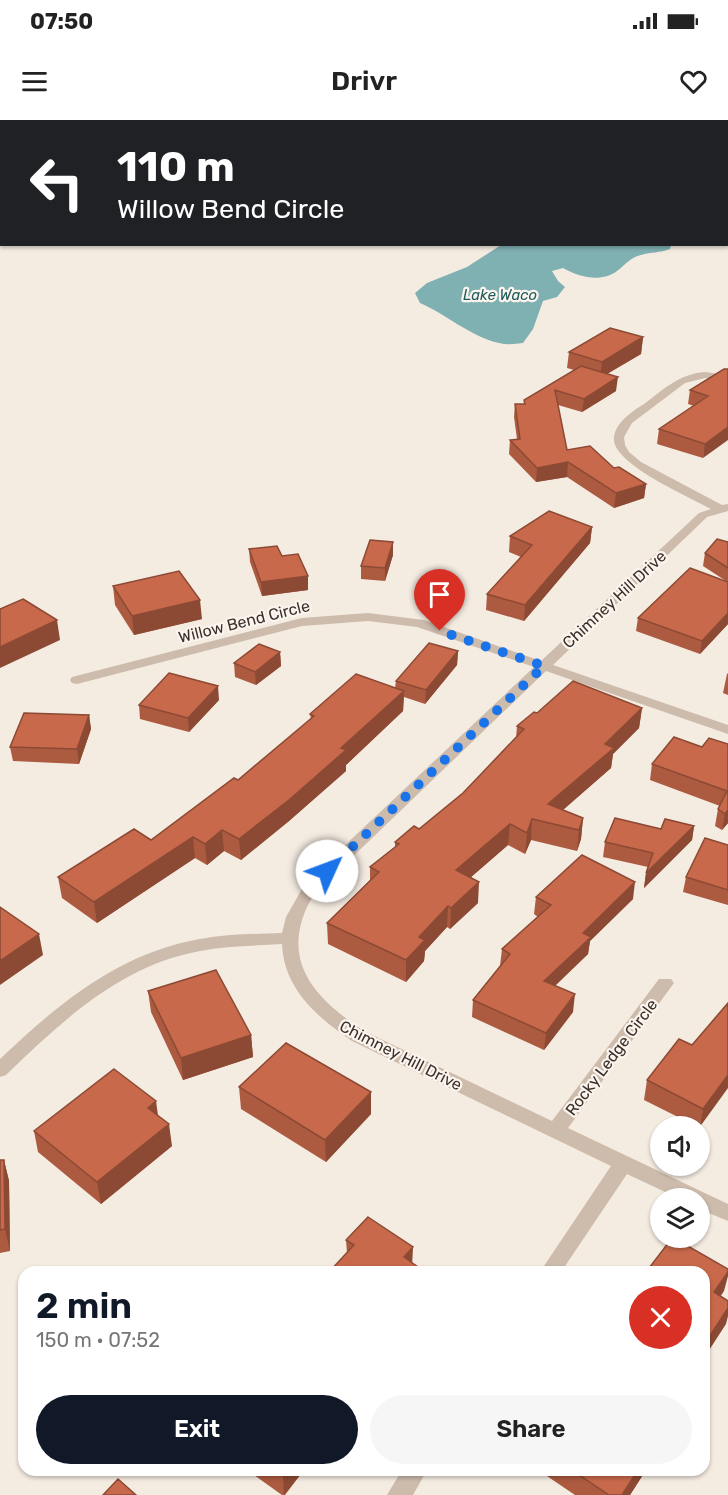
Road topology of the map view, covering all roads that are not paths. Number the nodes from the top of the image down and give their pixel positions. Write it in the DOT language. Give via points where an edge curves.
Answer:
graph roads {
  1 [pos="728,378"];
  2 [pos="724,508"];
  3 [pos="544,666"];
  4 [pos="77,680"];
  5 [pos="728,730"];
  6 [pos="290,938"];
  7 [pos="665,983"];
  8 [pos="0,1070"];
  9 [pos="556,1130"];
  10 [pos="624,1163"];
  11 [pos="675,1188"];
  12 [pos="710,1205"];
  13 [pos="728,1213"];
  14 [pos="554,1266"];
  15 [pos="412,1476"];
  16 [pos="399,1495"];
  1 -- 2 [label="street" via="701,375 682,380 627,422 618,442 629,459"];
  2 -- 3 [label="street, Chimney Hill Drive" via="703,515"];
  3 -- 4 [label="street, Willow Bend Circle" via="419,623 368,616 302,622"];
  3 -- 5 [label="street, Willow Bend Circle"];
  3 -- 6 [label="street, Chimney Hill Drive" via="320,879 294,916"];
  6 -- 8 [label="street" via="201,945 141,963 76,999"];
  6 -- 9 [label="street, Chimney Hill Drive" via="294,974 304,991 337,1024"];
  7 -- 9 [label="street, Rocky Ledge Circle"];
  9 -- 10 [label="street, Chimney Hill Drive"];
  10 -- 11 [label="street, Chimney Hill Drive"];
  10 -- 14 [label="street"];
  12 -- 13 [label="street, Chimney Hill Drive"];
  15 -- 16 [label="street"];
}
